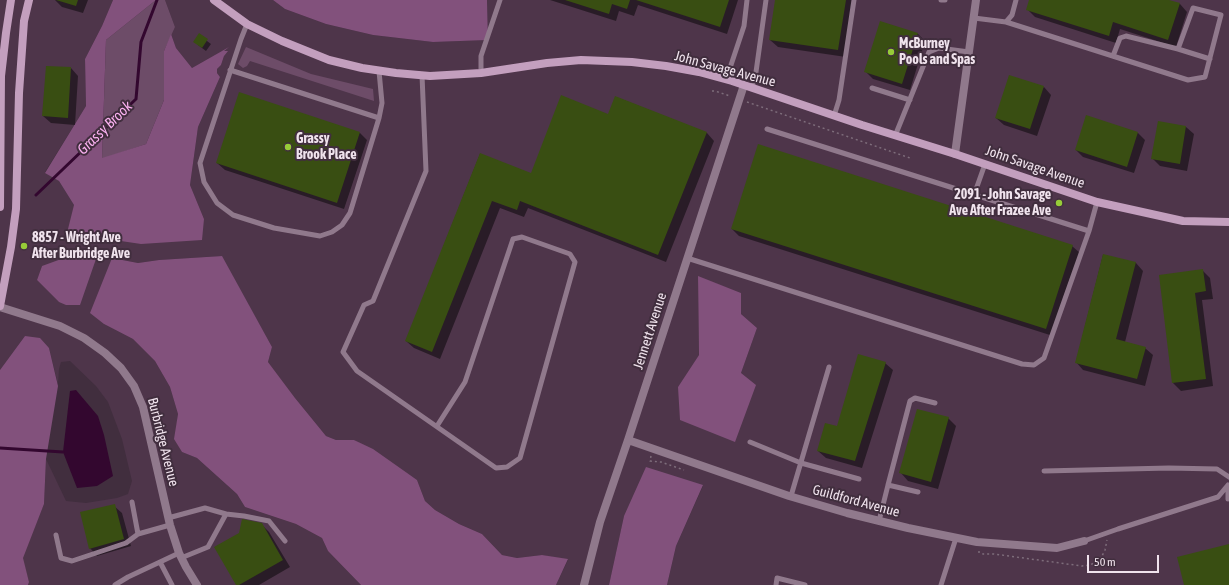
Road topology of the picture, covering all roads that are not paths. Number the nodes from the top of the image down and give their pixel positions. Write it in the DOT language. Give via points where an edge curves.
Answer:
graph roads {
  1 [pos="11,0"];
  2 [pos="28,0"];
  3 [pos="214,0"];
  4 [pos="500,0"];
  5 [pos="747,0"];
  6 [pos="766,0"];
  7 [pos="854,0"];
  8 [pos="940,0"];
  9 [pos="945,0"];
  10 [pos="976,0"];
  11 [pos="1016,0"];
  12 [pos="974,18"];
  13 [pos="1006,22"];
  14 [pos="247,24"];
  15 [pos="1178,49"];
  16 [pos="969,52"];
  17 [pos="1113,56"];
  18 [pos="1210,59"];
  19 [pos="230,70"];
  20 [pos="379,71"];
  21 [pos="481,73"];
  22 [pos="422,75"];
  23 [pos="726,80"];
  24 [pos="744,85"];
  25 [pos="752,88"];
  26 [pos="872,88"];
  27 [pos="910,100"];
  28 [pos="834,116"];
  29 [pos="379,118"];
  30 [pos="767,129"];
  31 [pos="895,136"];
  32 [pos="955,154"];
  33 [pos="985,164"];
  34 [pos="974,195"];
  35 [pos="1097,202"];
  36 [pos="0,207"];
  37 [pos="1229,222"];
  38 [pos="1088,231"];
  39 [pos="687,258"];
  40 [pos="0,306"];
  41 [pos="829,367"];
  42 [pos="935,403"];
  43 [pos="437,426"];
  44 [pos="628,440"];
  45 [pos="750,442"];
  46 [pos="801,463"];
  47 [pos="1044,471"];
  48 [pos="1229,477"];
  49 [pos="859,479"];
  50 [pos="888,485"];
  51 [pos="918,492"];
  52 [pos="791,496"];
  53 [pos="1228,499"];
  54 [pos="132,502"];
  55 [pos="226,514"];
  56 [pos="169,521"];
  57 [pos="879,521"];
  58 [pos="138,534"];
  59 [pos="56,535"];
  60 [pos="956,538"];
  61 [pos="285,541"];
  62 [pos="1084,541"];
  63 [pos="180,556"];
  64 [pos="160,562"];
  65 [pos="115,585"];
  66 [pos="172,585"];
  67 [pos="197,585"];
  68 [pos="584,585"];
  69 [pos="776,585"];
  70 [pos="805,585"];
  71 [pos="941,585"];
  1 -- 36 [label="main road" via="1,76"];
  2 -- 40 [label="main road" via="20,86 16,209"];
  3 -- 14 [label="main road, John Savage Avenue"];
  4 -- 21 [label="lane" via="481,56"];
  5 -- 23 [label="lane" via="744,26"];
  6 -- 25 [label="lane"];
  7 -- 28 [label="lane"];
  8 -- 9 [label="lane"];
  10 -- 12 [label="street"];
  11 -- 13 [label="lane" via="1012,15"];
  12 -- 13 [label="lane"];
  12 -- 16 [label="street"];
  13 -- 17 [label="lane"];
  14 -- 19 [label="lane"];
  14 -- 20 [label="main road, John Savage Avenue" via="312,54"];
  15 -- 17 [label="lane" via="1126,36 1120,38"];
  15 -- 18 [label="lane"];
  15 -- 18 [label="lane" via="1193,8 1221,15"];
  16 -- 27 [label="lane" via="939,48 929,52"];
  16 -- 32 [label="street"];
  17 -- 18 [label="lane" via="1188,80 1205,77"];
  19 -- 29 [label="lane"];
  19 -- 29 [label="lane" via="200,163 204,182 217,203 233,215 274,228 320,236 332,232 342,225 350,213"];
  20 -- 22 [label="main road, John Savage Avenue"];
  20 -- 29 [label="lane" via="382,103"];
  21 -- 22 [label="main road, John Savage Avenue"];
  21 -- 23 [label="main road, John Savage Avenue" via="564,62 610,60 666,66"];
  22 -- 43 [label="lane" via="426,171 373,301 364,305 343,352 357,370"];
  23 -- 24 [label="main road, John Savage Avenue"];
  24 -- 25 [label="main road, John Savage Avenue"];
  24 -- 39 [label="street, Jennett Avenue"];
  25 -- 28 [label="main road, John Savage Avenue"];
  26 -- 27 [label="lane"];
  27 -- 31 [label="lane"];
  28 -- 31 [label="main road, John Savage Avenue"];
  30 -- 34 [label="lane"];
  31 -- 32 [label="main road, John Savage Avenue"];
  32 -- 33 [label="main road, John Savage Avenue"];
  33 -- 34 [label="lane"];
  33 -- 35 [label="main road, John Savage Avenue"];
  34 -- 38 [label="lane"];
  35 -- 37 [label="main road, John Savage Avenue" via="1183,221"];
  35 -- 38 [label="lane"];
  38 -- 39 [label="lane" via="1044,358 1034,364 1022,364"];
  39 -- 44 [label="street, Jennett Avenue"];
  40 -- 56 [label="street, Burbridge Avenue" via="60,326 84,338 121,368 134,386 143,408"];
  41 -- 46 [label="lane"];
  42 -- 50 [label="lane" via="915,398 910,401"];
  43 -- 43 [label="lane" via="496,468 507,467 520,458 575,262 570,254 522,237 513,239 465,382"];
  44 -- 52 [label="street, Guildford Avenue"];
  44 -- 68 [label="street, Jennett Avenue" via="600,522"];
  45 -- 46 [label="lane"];
  46 -- 49 [label="lane"];
  46 -- 52 [label="lane"];
  47 -- 48 [label="lane" via="1217,469"];
  50 -- 51 [label="lane"];
  50 -- 57 [label="lane"];
  52 -- 57 [label="street, Guildford Avenue"];
  53 -- 62 [label="lane" via="1228,485 1218,497"];
  54 -- 58 [label="lane"];
  55 -- 56 [label="lane" via="206,508"];
  55 -- 61 [label="lane" via="269,521"];
  55 -- 63 [label="lane" via="208,547"];
  56 -- 58 [label="lane"];
  56 -- 63 [label="street, Burbridge Avenue"];
  57 -- 60 [label="street, Guildford Avenue"];
  58 -- 59 [label="lane" via="126,543 72,561 62,558"];
  60 -- 62 [label="street, Guildford Avenue" via="1057,548"];
  60 -- 71 [label="lane"];
  63 -- 64 [label="lane"];
  63 -- 67 [label="street, Burbridge Avenue"];
  64 -- 65 [label="lane"];
  64 -- 66 [label="lane"];
  69 -- 70 [label="lane" via="777,578"];
}
